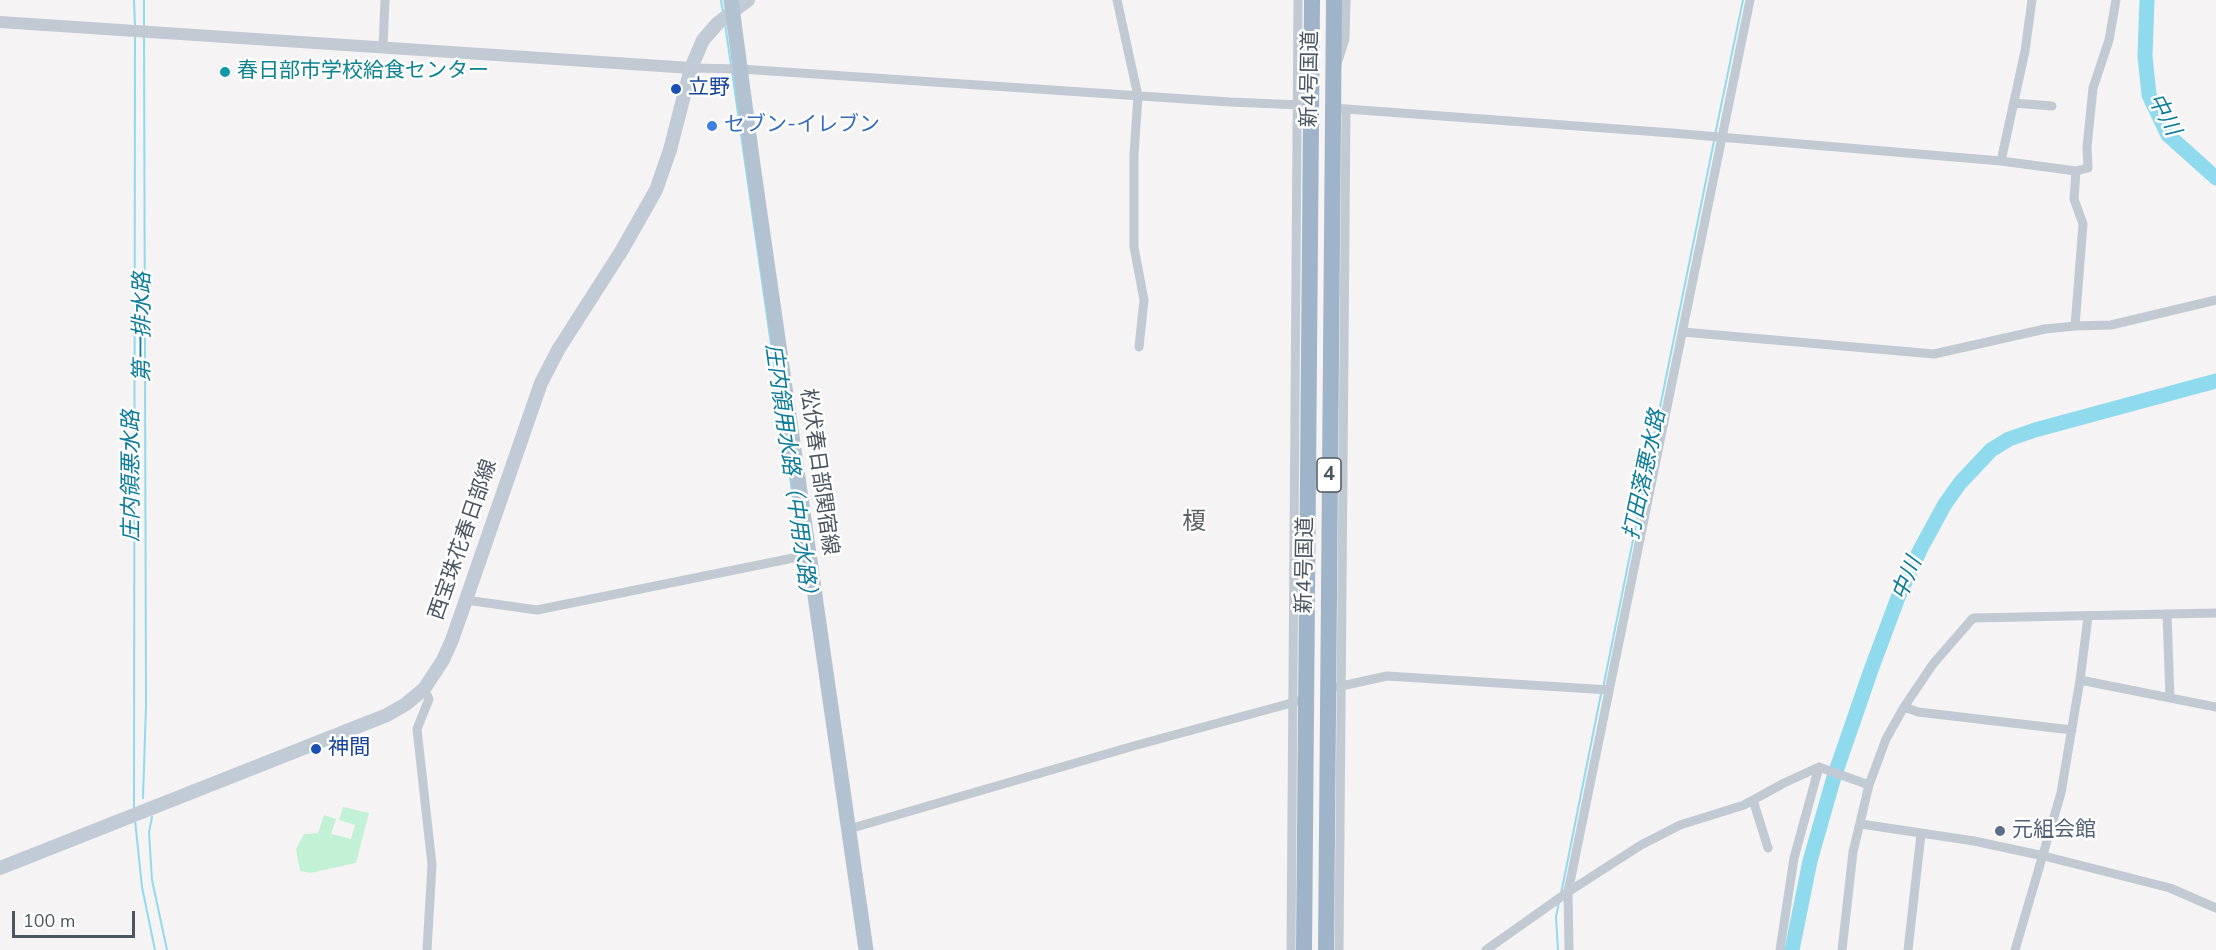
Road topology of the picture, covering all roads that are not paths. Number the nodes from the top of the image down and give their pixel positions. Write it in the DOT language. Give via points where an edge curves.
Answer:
graph roads {
  1 [pos="385,0"];
  2 [pos="748,0"];
  3 [pos="1117,0"];
  4 [pos="1298,0"];
  5 [pos="1312,0"];
  6 [pos="1334,0"];
  7 [pos="1346,0"];
  8 [pos="1750,0"];
  9 [pos="2032,0"];
  10 [pos="2116,0"];
  11 [pos="732,5"];
  12 [pos="0,22"];
  13 [pos="383,47"];
  14 [pos="691,68"];
  15 [pos="741,69"];
  16 [pos="1333,74"];
  17 [pos="1137,96"];
  18 [pos="2014,103"];
  19 [pos="1304,105"];
  20 [pos="2052,106"];
  21 [pos="1340,109"];
  22 [pos="1722,138"];
  23 [pos="2001,160"];
  24 [pos="2076,171"];
  25 [pos="2216,300"];
  26 [pos="2075,326"];
  27 [pos="1683,332"];
  28 [pos="1139,347"];
  29 [pos="808,555"];
  30 [pos="466,600"];
  31 [pos="2216,613"];
  32 [pos="2167,614"];
  33 [pos="2088,616"];
  34 [pos="2080,680"];
  35 [pos="424,688"];
  36 [pos="1335,688"];
  37 [pos="1610,690"];
  38 [pos="2170,698"];
  39 [pos="1300,701"];
  40 [pos="1904,707"];
  41 [pos="2216,707"];
  42 [pos="2072,729"];
  43 [pos="1819,767"];
  44 [pos="1869,785"];
  45 [pos="1753,800"];
  46 [pos="1861,824"];
  47 [pos="849,830"];
  48 [pos="1921,834"];
  49 [pos="1768,848"];
  50 [pos="2044,856"];
  51 [pos="0,868"];
  52 [pos="1568,892"];
  53 [pos="2216,908"];
  54 [pos="427,950"];
  55 [pos="866,950"];
  56 [pos="1291,950"];
  57 [pos="1304,950"];
  58 [pos="1326,950"];
  59 [pos="1339,950"];
  60 [pos="1486,950"];
  61 [pos="1569,950"];
  62 [pos="1780,950"];
  63 [pos="1842,950"];
  64 [pos="1908,950"];
  65 [pos="2015,950"];
  1 -- 13 [label="street"];
  2 -- 11 [label="main road, 西宝珠花春日部線"];
  3 -- 17 [label="street"];
  4 -- 19 [label="street"];
  5 -- 19 [label="highway, 新4号国道 / 4"];
  6 -- 16 [label="highway, 新4号国道 / 4"];
  7 -- 16 [label="street" via="1346,39"];
  8 -- 22 [label="street"];
  9 -- 18 [label="street"];
  10 -- 24 [label="street" via="2109,40 2093,88 2088,168"];
  11 -- 14 [label="main road, 西宝珠花春日部線" via="704,40"];
  11 -- 15 [label="main road, 松伏春日部関宿線"];
  12 -- 13 [label="street"];
  13 -- 14 [label="street"];
  14 -- 15 [label="street"];
  14 -- 30 [label="main road, 西宝珠花春日部線" via="656,190 541,383"];
  15 -- 17 [label="street"];
  15 -- 29 [label="main road, 松伏春日部関宿線"];
  16 -- 21 [label="highway, 新4号国道 / 4"];
  17 -- 19 [label="street"];
  17 -- 28 [label="street" via="1134,247 1144,300"];
  18 -- 20 [label="street"];
  18 -- 23 [label="street"];
  19 -- 39 [label="highway, 新4号国道 / 4"];
  21 -- 22 [label="street"];
  21 -- 36 [label="highway, 新4号国道 / 4"];
  22 -- 23 [label="street"];
  22 -- 27 [label="street"];
  23 -- 24 [label="street"];
  24 -- 26 [label="street" via="2074,199 2083,224"];
  25 -- 26 [label="street" via="2111,325"];
  26 -- 27 [label="street" via="1934,354"];
  27 -- 37 [label="street"];
  29 -- 30 [label="street" via="537,610"];
  29 -- 47 [label="main road, 松伏春日部関宿線"];
  30 -- 35 [label="main road, 西宝珠花春日部線" via="443,660"];
  31 -- 32 [label="street"];
  32 -- 33 [label="street"];
  32 -- 38 [label="street"];
  33 -- 34 [label="street"];
  33 -- 40 [label="street" via="1973,618"];
  34 -- 38 [label="street"];
  34 -- 42 [label="street"];
  35 -- 51 [label="main road, 西宝珠花春日部線" via="406,705 387,715"];
  35 -- 54 [label="street" via="429,699 417,729 432,865"];
  36 -- 37 [label="street" via="1387,676"];
  36 -- 58 [label="highway, 新4号国道 / 4"];
  36 -- 59 [label="street"];
  37 -- 52 [label="street"];
  38 -- 41 [label="street"];
  39 -- 47 [label="street"];
  39 -- 56 [label="street"];
  39 -- 57 [label="highway, 新4号国道 / 4"];
  40 -- 42 [label="street"];
  40 -- 44 [label="street" via="1886,739"];
  42 -- 50 [label="street" via="2061,793"];
  43 -- 44 [label="street"];
  43 -- 45 [label="street"];
  43 -- 62 [label="street" via="1794,858"];
  44 -- 46 [label="street"];
  45 -- 49 [label="street"];
  45 -- 52 [label="street" via="1680,825"];
  46 -- 48 [label="street"];
  46 -- 63 [label="street" via="1853,852"];
  47 -- 55 [label="main road, 松伏春日部関宿線"];
  48 -- 50 [label="street"];
  48 -- 64 [label="street"];
  50 -- 53 [label="street" via="2170,888"];
  50 -- 65 [label="street"];
  52 -- 60 [label="street"];
  52 -- 61 [label="street"];
}
